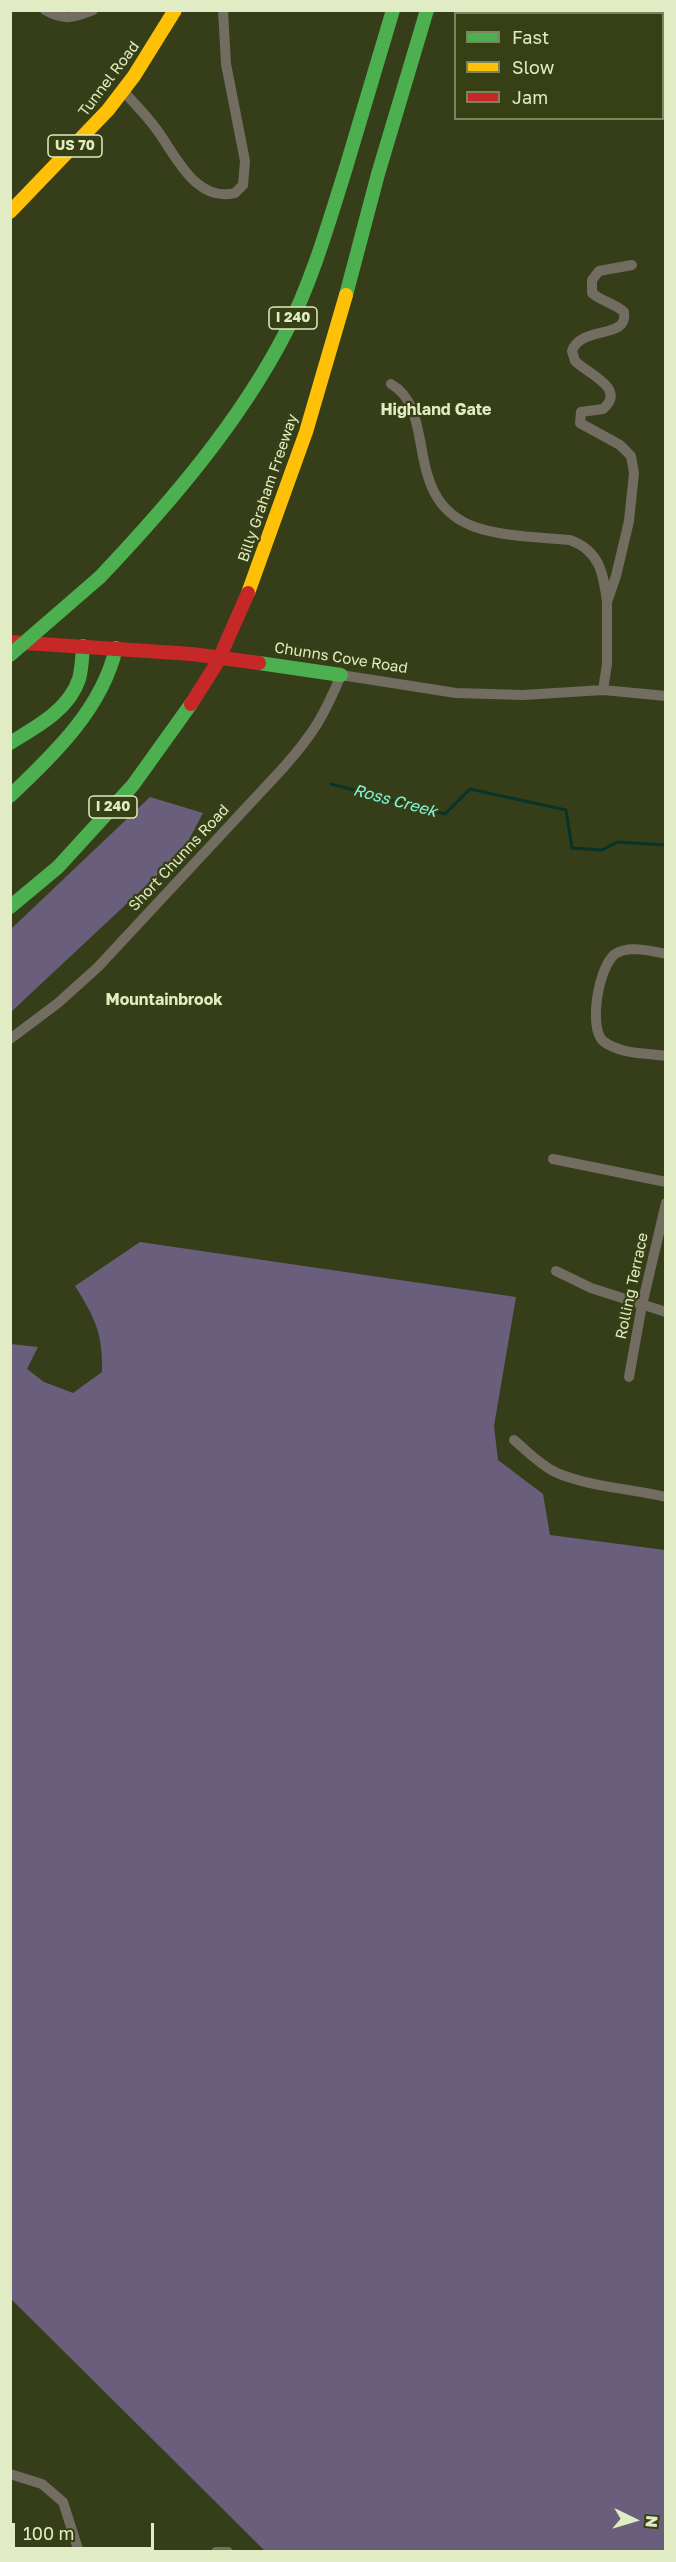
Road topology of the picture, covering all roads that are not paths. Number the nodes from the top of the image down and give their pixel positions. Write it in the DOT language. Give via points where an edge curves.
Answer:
graph roads {
  1 [pos="45,10"];
  2 [pos="93,10"];
  3 [pos="175,10"];
  4 [pos="223,10"];
  5 [pos="393,10"];
  6 [pos="427,10"];
  7 [pos="123,91"];
  8 [pos="10,212"];
  9 [pos="632,265"];
  10 [pos="391,384"];
  11 [pos="608,602"];
  12 [pos="10,642"];
  13 [pos="83,646"];
  14 [pos="116,648"];
  15 [pos="10,655"];
  16 [pos="341,675"];
  17 [pos="603,690"];
  18 [pos="666,696"];
  19 [pos="10,743"];
  20 [pos="10,796"];
  21 [pos="14,902"];
  22 [pos="666,954"];
  23 [pos="10,1039"];
  24 [pos="666,1056"];
  25 [pos="553,1159"];
  26 [pos="666,1182"];
  27 [pos="666,1203"];
  28 [pos="555,1271"];
  29 [pos="642,1305"];
  30 [pos="666,1312"];
  31 [pos="629,1377"];
  32 [pos="514,1440"];
  33 [pos="666,1497"];
  34 [pos="11,2476"];
  35 [pos="79,2552"];
  36 [pos="216,2552"];
  37 [pos="228,2552"];
  1 -- 2 [label="street" via="59,18"];
  3 -- 7 [label="main road, Tunnel Road / US 70"];
  4 -- 7 [label="street" via="226,64 245,161 243,185 236,194 210,192 192,179 143,111"];
  5 -- 15 [label="main road, I 240, bridge" via="324,240 287,330 263,374 224,432 149,525 100,577"];
  6 -- 21 [label="main road, Billy Graham Freeway / I 240, bridge" via="306,432 248,593 217,663 133,784 58,867"];
  7 -- 8 [label="main road, Tunnel Road / US 70" via="92,129"];
  9 -- 11 [label="street" via="599,271 592,280 592,293 622,309 625,318 618,328 581,339 572,356 604,382 611,395 603,409 582,412 580,423 620,445 631,456 634,473 629,520"];
  10 -- 11 [label="street" via="413,411 425,473 434,494 445,506 474,526 581,544 598,561"];
  11 -- 17 [label="street"];
  12 -- 13 [label="main road, Chunns Cove Road"];
  13 -- 14 [label="main road, Chunns Cove Road"];
  13 -- 19 [label="main road" via="79,677 71,694 51,714"];
  14 -- 16 [label="main road, Chunns Cove Road"];
  14 -- 20 [label="main road" via="113,667 93,702 43,765"];
  16 -- 17 [label="street, Chunns Cove Road" via="456,693"];
  16 -- 23 [label="street, Short Chunns Road" via="312,735 268,785 98,967"];
  17 -- 18 [label="street, Chunns Cove Road"];
  22 -- 24 [label="street" via="638,950 616,954 607,965 600,986 596,1025 601,1039 615,1048"];
  25 -- 26 [label="street"];
  27 -- 29 [label="street, Rolling Terrace"];
  28 -- 29 [label="street"];
  29 -- 30 [label="street"];
  29 -- 31 [label="street, Rolling Terrace"];
  32 -- 33 [label="street" via="538,1462 574,1479"];
  34 -- 35 [label="street" via="42,2484 63,2502"];
  36 -- 37 [label="street"];
}
